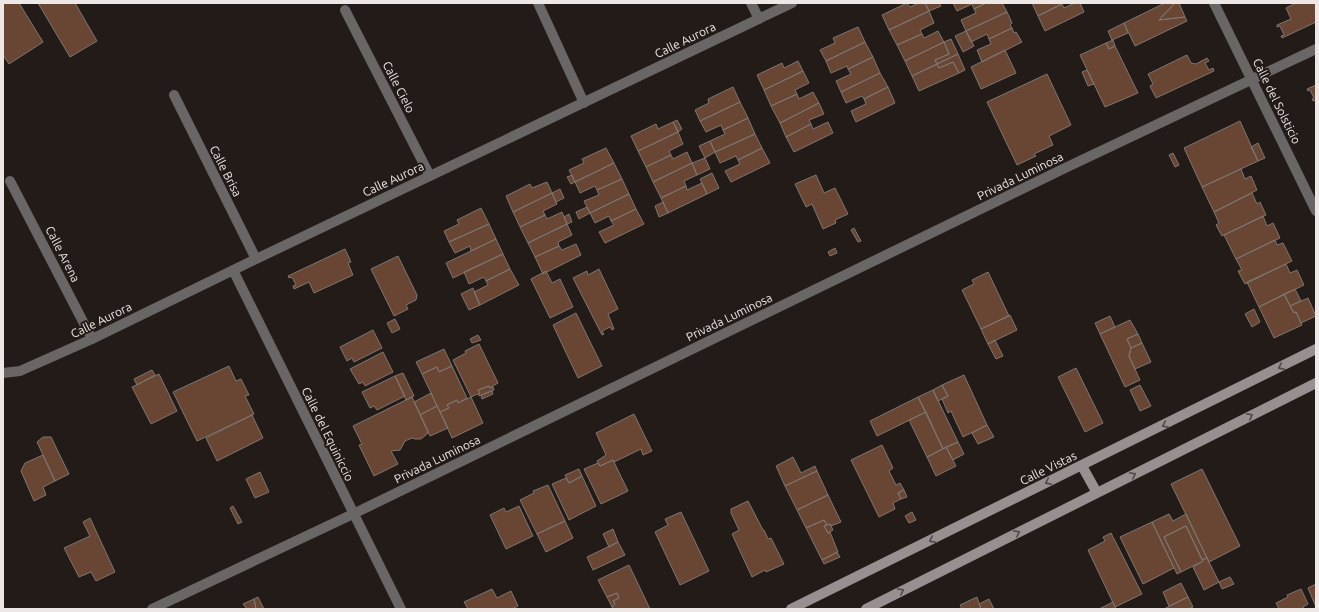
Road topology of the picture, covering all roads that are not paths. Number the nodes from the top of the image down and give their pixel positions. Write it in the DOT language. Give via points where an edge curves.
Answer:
graph roads {
  1 [pos="538,3"];
  2 [pos="751,3"];
  3 [pos="792,3"];
  4 [pos="1214,3"];
  5 [pos="345,10"];
  6 [pos="759,19"];
  7 [pos="1316,49"];
  8 [pos="1252,80"];
  9 [pos="174,95"];
  10 [pos="584,103"];
  11 [pos="430,176"];
  12 [pos="10,181"];
  13 [pos="1316,211"];
  14 [pos="256,259"];
  15 [pos="233,270"];
  16 [pos="92,340"];
  17 [pos="1316,349"];
  18 [pos="3,373"];
  19 [pos="1316,383"];
  20 [pos="1082,466"];
  21 [pos="1097,493"];
  22 [pos="353,514"];
  23 [pos="152,609"];
  24 [pos="401,609"];
  25 [pos="791,609"];
  26 [pos="866,609"];
  1 -- 10 [label="street"];
  2 -- 6 [label="street"];
  3 -- 6 [label="street, Calle Aurora"];
  4 -- 8 [label="street, Calle del Solsticio"];
  5 -- 11 [label="street, Calle Cielo"];
  6 -- 10 [label="street, Calle Aurora"];
  7 -- 8 [label="street, Privada Luminosa"];
  8 -- 13 [label="street, Calle del Solsticio"];
  8 -- 22 [label="street, Privada Luminosa" via="1063,169"];
  9 -- 14 [label="street, Calle Brisa"];
  10 -- 11 [label="street, Calle Aurora"];
  11 -- 14 [label="street, Calle Aurora"];
  12 -- 16 [label="street, Calle Arena"];
  14 -- 15 [label="street, Calle Aurora"];
  15 -- 16 [label="street, Calle Aurora"];
  15 -- 22 [label="street, Calle del Equiniccio"];
  16 -- 18 [label="street, Calle Aurora" via="20,371"];
  17 -- 20 [label="street, Calle Vistas, one-way"];
  21 -- 19 [label="street, one-way"];
  20 -- 21 [label="street"];
  20 -- 25 [label="street, Calle Vistas, one-way"];
  26 -- 21 [label="street, one-way"];
  22 -- 23 [label="street, Privada Luminosa"];
  22 -- 24 [label="street, Calle del Equiniccio"];
}
